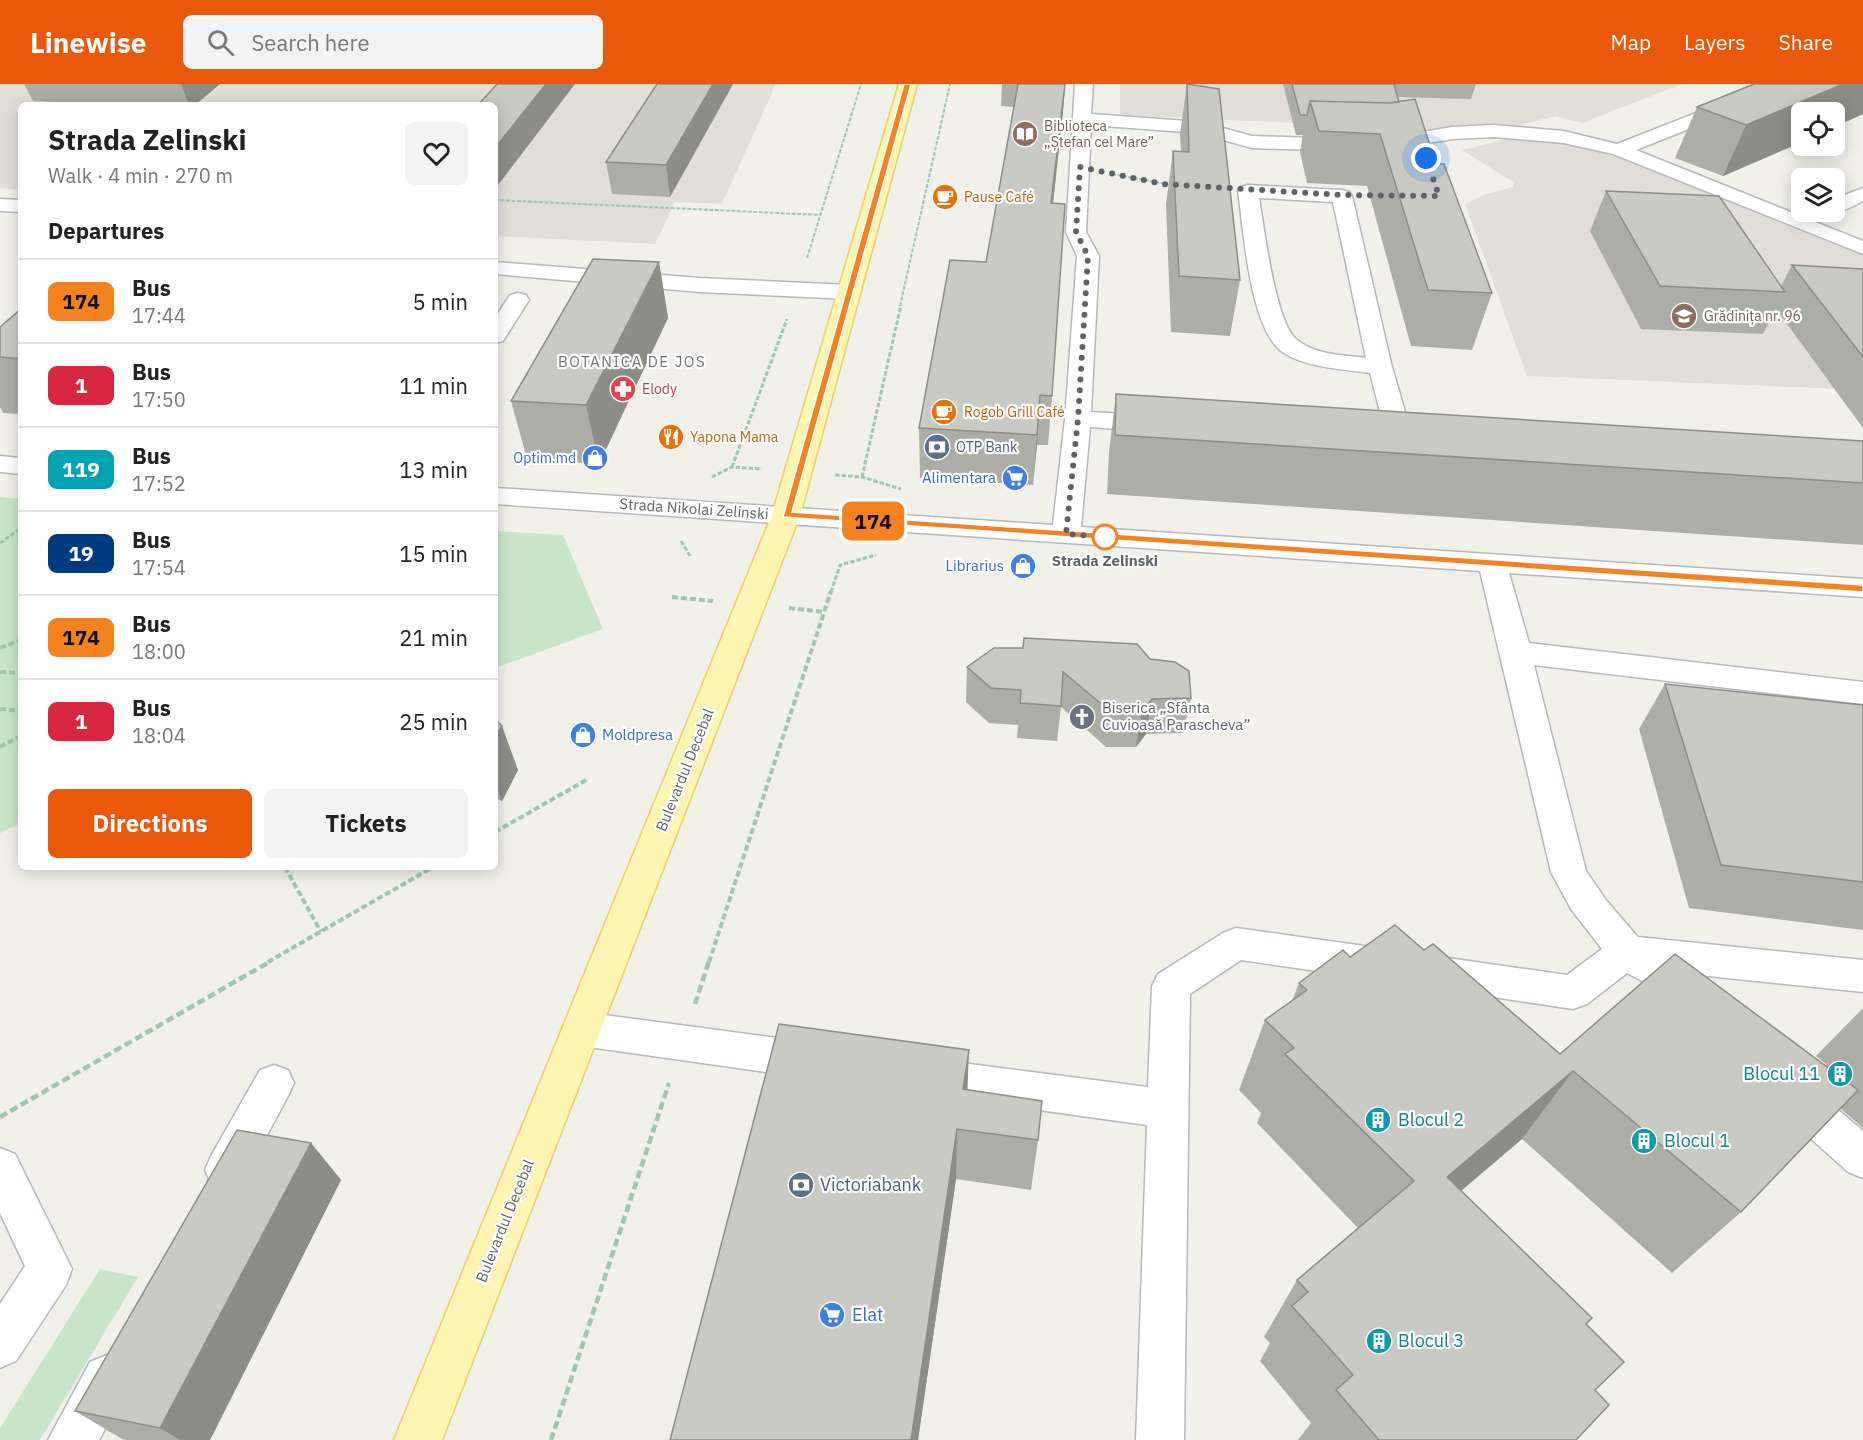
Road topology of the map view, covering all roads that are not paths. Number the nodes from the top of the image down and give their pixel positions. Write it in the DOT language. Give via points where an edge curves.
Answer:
graph roads {
  1 [pos="908,84"];
  2 [pos="1084,84"];
  3 [pos="1786,84"];
  4 [pos="1082,118"];
  5 [pos="1619,150"];
  6 [pos="1863,194"];
  7 [pos="1845,202"];
  8 [pos="0,205"];
  9 [pos="18,206"];
  10 [pos="1801,223"];
  11 [pos="1863,248"];
  12 [pos="498,268"];
  13 [pos="849,292"];
  14 [pos="518,300"];
  15 [pos="498,331"];
  16 [pos="1380,367"];
  17 [pos="1078,419"];
  18 [pos="1186,426"];
  19 [pos="1400,439"];
  20 [pos="0,464"];
  21 [pos="18,466"];
  22 [pos="498,496"];
  23 [pos="786,515"];
  24 [pos="1066,534"];
  25 [pos="1492,564"];
  26 [pos="1863,588"];
  27 [pos="1516,652"];
  28 [pos="1863,693"];
  29 [pos="1627,952"];
  30 [pos="1863,976"];
  31 [pos="1671,990"];
  32 [pos="582,1029"];
  33 [pos="1767,1074"];
  34 [pos="274,1083"];
  35 [pos="1168,1109"];
  36 [pos="1863,1158"];
  37 [pos="0,1168"];
  38 [pos="205,1206"];
  39 [pos="0,1345"];
  40 [pos="125,1349"];
  41 [pos="72,1440"];
  42 [pos="418,1440"];
  43 [pos="1160,1440"];
  1 -- 13 [label="main road, Bulevardul Decebal"];
  2 -- 4 [label="street"];
  3 -- 5 [label="street"];
  4 -- 5 [label="street" via="1193,127 1252,142 1376,146 1452,133 1494,131 1564,137"];
  4 -- 17 [label="street" via="1076,232 1088,256"];
  5 -- 10 [label="street"];
  6 -- 7 [label="street"];
  8 -- 9 [label="street"];
  10 -- 11 [label="street"];
  12 -- 13 [label="street" via="700,285"];
  13 -- 23 [label="main road, Bulevardul Decebal"];
  14 -- 15 [label="street"];
  16 -- 16 [label="street" via="1327,359 1286,343 1272,318 1248,191 1342,195"];
  16 -- 19 [label="street"];
  17 -- 18 [label="street"];
  17 -- 24 [label="street"];
  20 -- 21 [label="street"];
  22 -- 23 [label="street, Strada Nikolai Zelinski"];
  23 -- 24 [label="street, Strada Nikolai Zelinski"];
  23 -- 32 [label="main road, Bulevardul Decebal"];
  24 -- 25 [label="street, Strada Nikolai Zelinski"];
  25 -- 26 [label="street, Strada Nikolai Zelinski"];
  25 -- 27 [label="street"];
  27 -- 28 [label="street"];
  27 -- 29 [label="street" via="1569,872 1586,904"];
  29 -- 30 [label="street"];
  29 -- 31 [label="street"];
  29 -- 35 [label="street" via="1573,992 1236,944 1171,986"];
  32 -- 35 [label="street"];
  32 -- 42 [label="main road, Bulevardul Decebal"];
  33 -- 36 [label="street"];
  34 -- 38 [label="street"];
  35 -- 43 [label="street"];
  37 -- 39 [label="street" via="50,1269"];
  40 -- 41 [label="street"];
}
